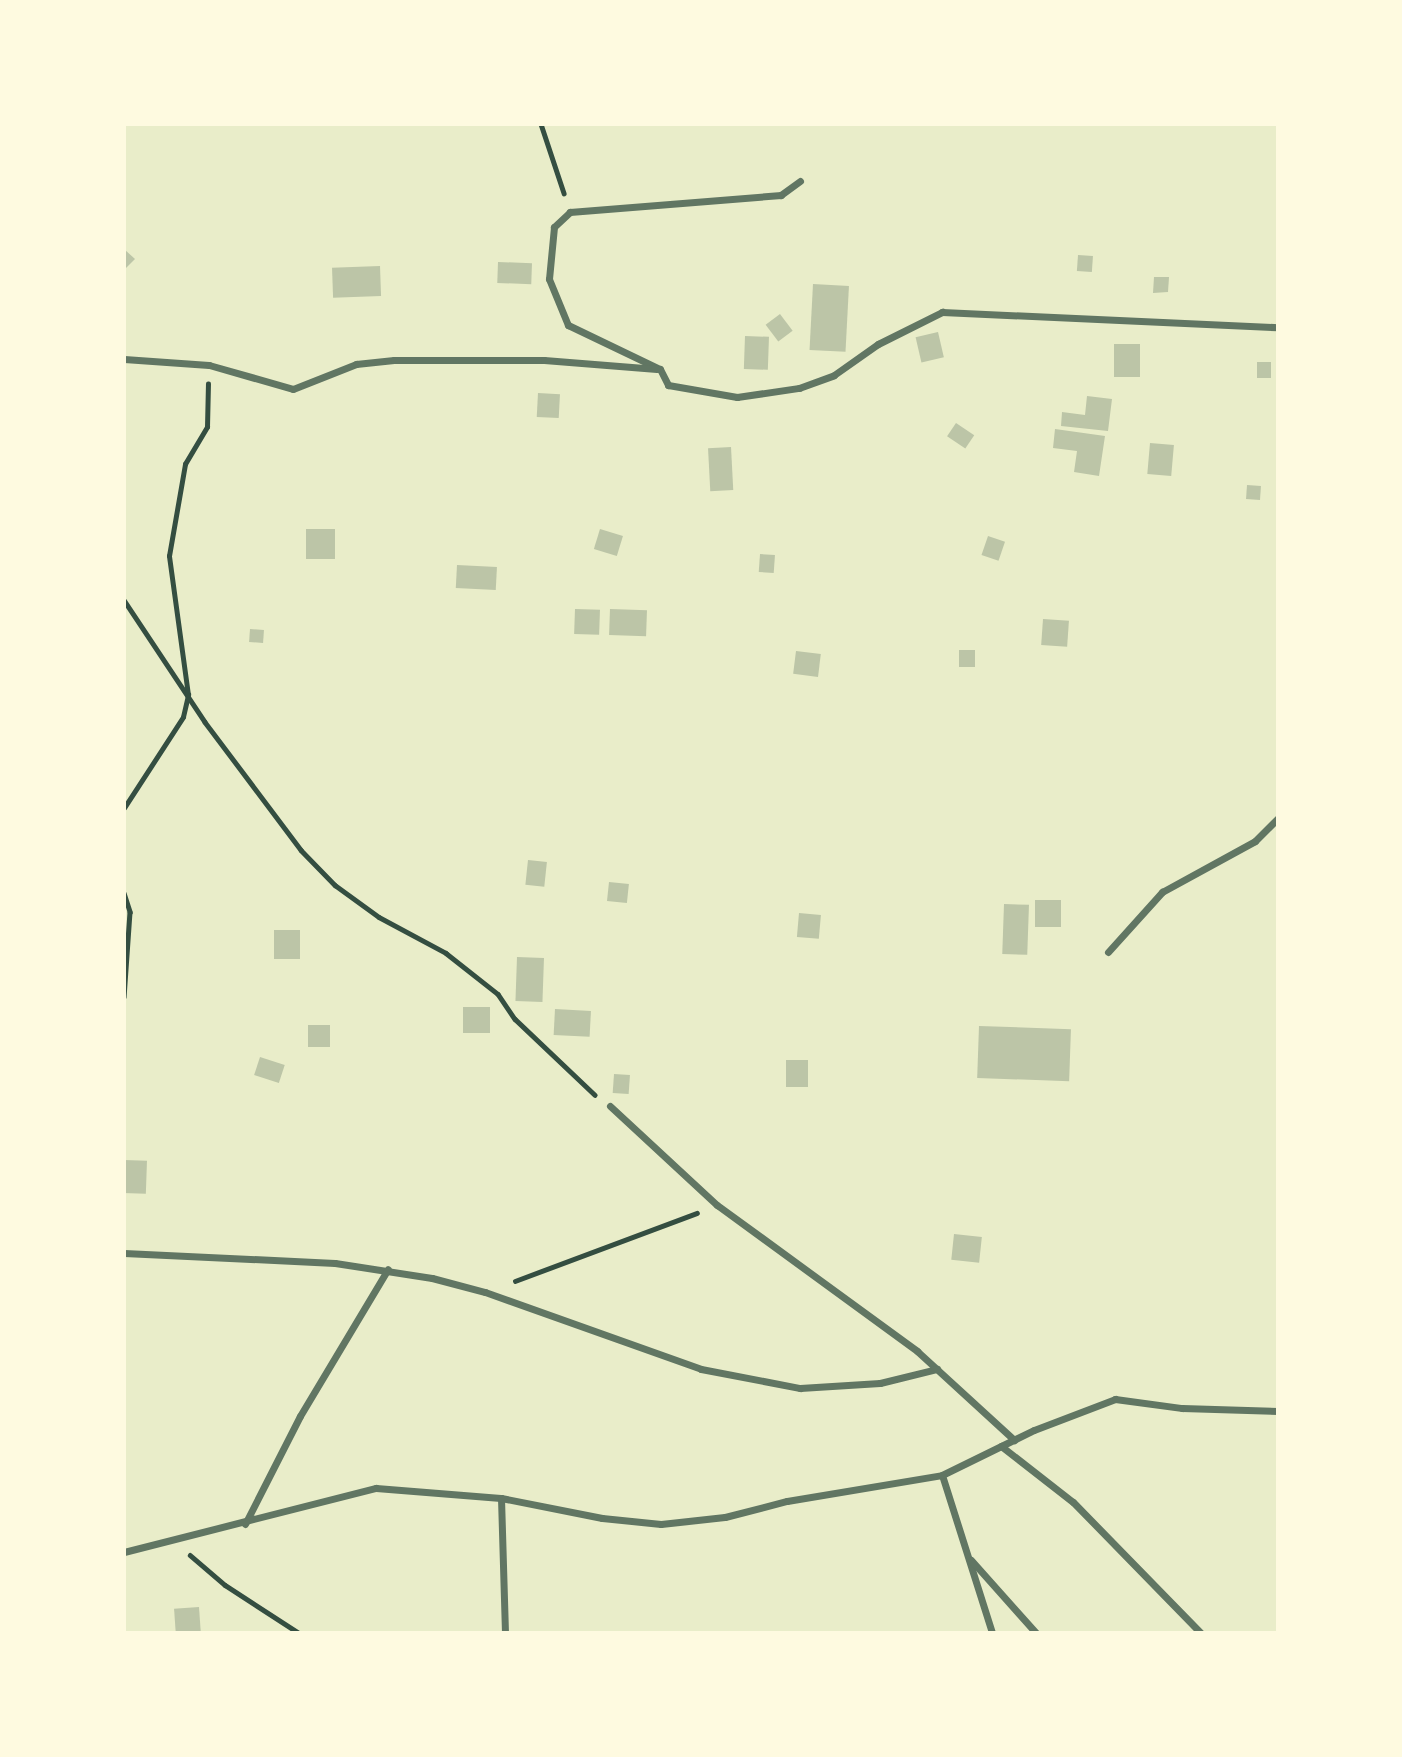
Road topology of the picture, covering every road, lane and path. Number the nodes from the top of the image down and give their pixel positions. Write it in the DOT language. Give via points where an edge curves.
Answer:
graph roads {
  1 [pos="541,124"];
  2 [pos="800,181"];
  3 [pos="570,212"];
  4 [pos="1278,327"];
  5 [pos="124,359"];
  6 [pos="209,365"];
  7 [pos="660,369"];
  8 [pos="124,600"];
  9 [pos="188,695"];
  10 [pos="124,808"];
  11 [pos="1278,818"];
  12 [pos="124,893"];
  13 [pos="1108,953"];
  14 [pos="124,997"];
  15 [pos="607,1105"];
  16 [pos="702,1212"];
  17 [pos="124,1253"];
  18 [pos="388,1269"];
  19 [pos="485,1292"];
  20 [pos="937,1369"];
  21 [pos="1278,1411"];
  22 [pos="1014,1440"];
  23 [pos="1001,1446"];
  24 [pos="942,1475"];
  25 [pos="501,1499"];
  26 [pos="245,1524"];
  27 [pos="174,1540"];
  28 [pos="124,1552"];
  29 [pos="968,1557"];
  30 [pos="299,1633"];
  31 [pos="505,1633"];
  32 [pos="992,1633"];
  33 [pos="1036,1633"];
  34 [pos="1201,1633"];
  1 -- 3 [label="path"];
  2 -- 3 [label="street" via="781,195"];
  3 -- 7 [label="street" via="554,227 549,245 549,279 568,325"];
  4 -- 7 [label="street" via="942,312 878,344 834,375 799,388 737,397 668,385"];
  5 -- 6 [label="street"];
  6 -- 7 [label="street" via="293,389 356,364 394,360 544,360"];
  6 -- 9 [label="path" via="207,427 185,464 169,556"];
  8 -- 9 [label="path"];
  9 -- 10 [label="path" via="183,717"];
  9 -- 15 [label="path" via="258,796 318,867 379,917 446,953 498,994 515,1019"];
  11 -- 13 [label="street" via="1255,841 1162,892"];
  12 -- 14 [label="path" via="130,912"];
  15 -- 20 [label="street" via="717,1205"];
  16 -- 19 [label="path"];
  17 -- 18 [label="street"];
  18 -- 19 [label="street"];
  18 -- 26 [label="street" via="300,1416"];
  19 -- 20 [label="street" via="701,1370 800,1388 880,1383"];
  20 -- 22 [label="street"];
  21 -- 22 [label="street" via="1182,1408 1115,1399 1093,1404"];
  22 -- 23 [label="street"];
  23 -- 24 [label="street"];
  23 -- 34 [label="street" via="1073,1502"];
  24 -- 25 [label="street" via="787,1501 725,1517 661,1524"];
  24 -- 29 [label="street"];
  25 -- 26 [label="street" via="376,1488"];
  25 -- 31 [label="street"];
  26 -- 27 [label="street"];
  27 -- 28 [label="street"];
  27 -- 30 [label="path" via="225,1585"];
  29 -- 32 [label="street"];
  29 -- 33 [label="street"];
}
